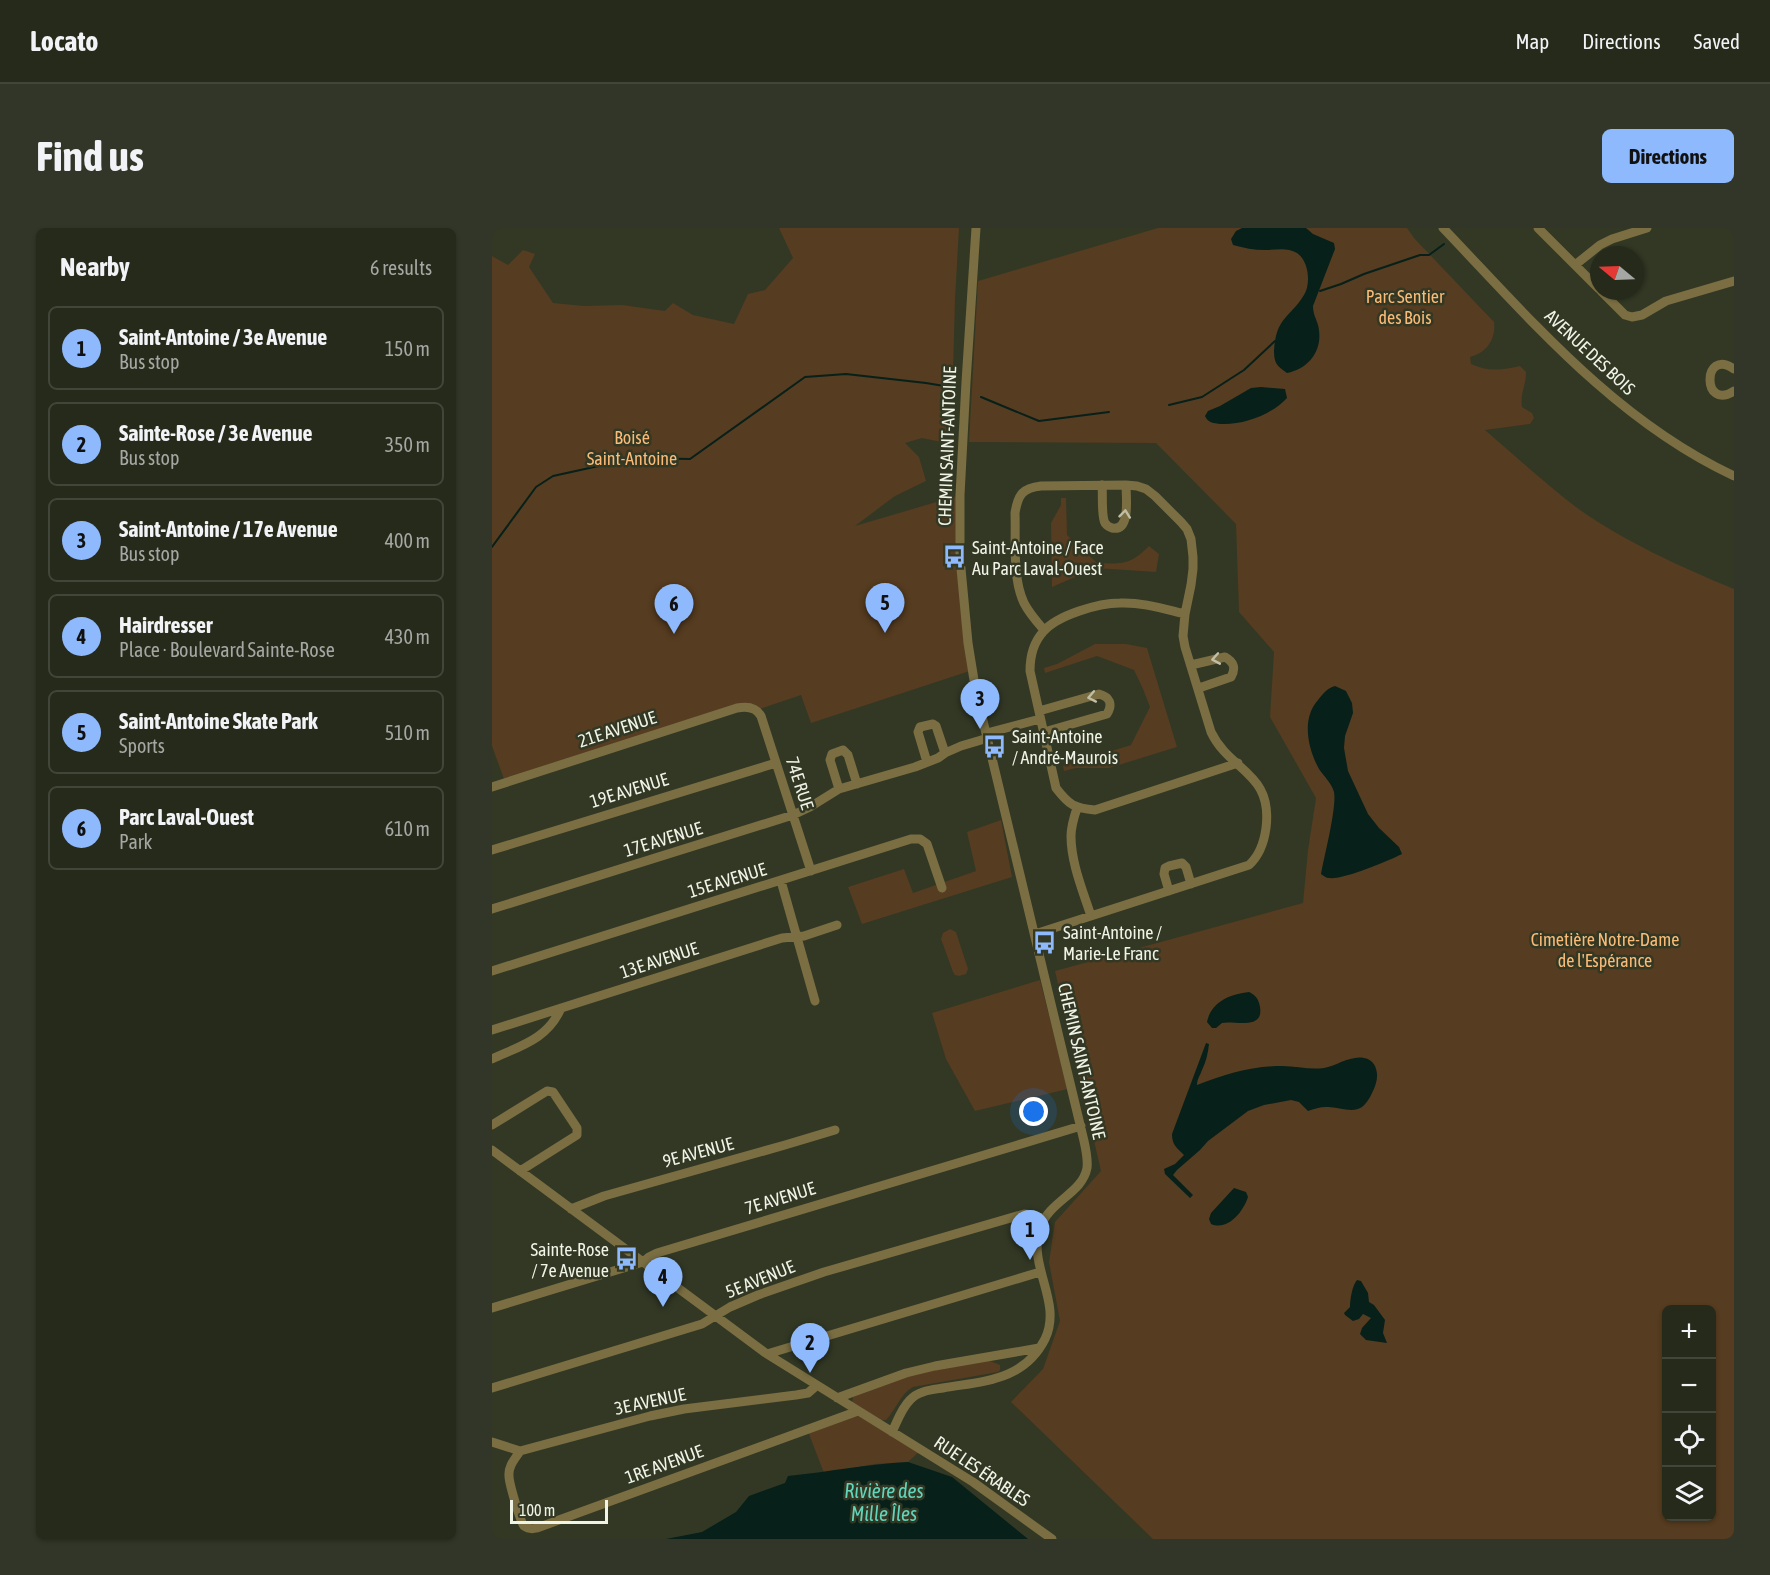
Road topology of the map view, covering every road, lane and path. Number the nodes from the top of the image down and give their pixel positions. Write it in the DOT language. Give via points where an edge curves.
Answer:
graph roads {
  1 [pos="976,228"];
  2 [pos="1443,228"];
  3 [pos="1538,228"];
  4 [pos="1647,228"];
  5 [pos="1575,265"];
  6 [pos="1590,280"];
  7 [pos="1734,281"];
  8 [pos="1610,300"];
  9 [pos="1732,366"];
  10 [pos="1734,391"];
  11 [pos="1734,476"];
  12 [pos="1102,485"];
  13 [pos="1126,485"];
  14 [pos="1185,614"];
  15 [pos="1044,630"];
  16 [pos="1191,666"];
  17 [pos="1198,688"];
  18 [pos="753,708"];
  19 [pos="1039,715"];
  20 [pos="1044,732"];
  21 [pos="987,736"];
  22 [pos="945,753"];
  23 [pos="927,762"];
  24 [pos="776,763"];
  25 [pos="1238,763"];
  26 [pos="857,784"];
  27 [pos="492,787"];
  28 [pos="838,789"];
  29 [pos="1077,808"];
  30 [pos="793,815"];
  31 [pos="492,850"];
  32 [pos="811,871"];
  33 [pos="781,881"];
  34 [pos="1191,884"];
  35 [pos="942,888"];
  36 [pos="1169,891"];
  37 [pos="492,909"];
  38 [pos="1091,916"];
  39 [pos="837,926"];
  40 [pos="1035,934"];
  41 [pos="795,936"];
  42 [pos="492,971"];
  43 [pos="815,1001"];
  44 [pos="561,1008"];
  45 [pos="492,1030"];
  46 [pos="492,1059"];
  47 [pos="492,1125"];
  48 [pos="1081,1125"];
  49 [pos="835,1130"];
  50 [pos="492,1150"];
  51 [pos="520,1171"];
  52 [pos="571,1209"];
  53 [pos="1043,1220"];
  54 [pos="644,1262"];
  55 [pos="1040,1272"];
  56 [pos="492,1308"];
  57 [pos="717,1316"];
  58 [pos="1039,1348"];
  59 [pos="767,1354"];
  60 [pos="1006,1354"];
  61 [pos="1011,1374"];
  62 [pos="816,1386"];
  63 [pos="492,1388"];
  64 [pos="837,1398"];
  65 [pos="858,1411"];
  66 [pos="892,1432"];
  67 [pos="492,1442"];
  68 [pos="520,1451"];
  69 [pos="1052,1539"];
  1 -- 21 [label="street, CHEMIN SAINT-ANTOINE" via="960,495 960,558 968,643"];
  2 -- 11 [label="street, AVENUE DES BOIS" via="1611,396 1668,439"];
  3 -- 5 [label="street"];
  4 -- 5 [label="street" via="1600,245"];
  5 -- 6 [label="street"];
  7 -- 8 [label="street" via="1666,301 1632,317"];
  9 -- 10 [label="street" via="1715,367 1710,385 1720,394"];
  12 -- 13 [label="street"];
  12 -- 13 [label="street, one-way" via="1104,521 1113,528 1119,528 1126,518"];
  12 -- 15 [label="street" via="1029,488 1017,502 1020,592 1024,604"];
  13 -- 14 [label="street" via="1146,489 1191,539 1191,585"];
  14 -- 15 [label="street" via="1132,603 1104,604 1070,614"];
  14 -- 16 [label="street" via="1183,636"];
  15 -- 19 [label="street" via="1030,660"];
  16 -- 17 [label="street"];
  17 -- 16 [label="street, one-way" via="1231,677 1234,665 1225,657"];
  17 -- 25 [label="street" via="1215,741"];
  18 -- 24 [label="street, 74E RUE" via="760,712"];
  18 -- 27 [label="street, 21E AVENUE" via="737,708"];
  19 -- 20 [label="street"];
  20 -- 19 [label="street, 17E AVENUE, one-way" via="1107,714 1110,701 1099,694"];
  19 -- 21 [label="street, 17E AVENUE"];
  20 -- 29 [label="street" via="1056,788"];
  21 -- 22 [label="street, 17E AVENUE"];
  21 -- 40 [label="street, CHEMIN SAINT-ANTOINE"];
  22 -- 23 [label="street, 17E AVENUE"];
  22 -- 23 [label="street" via="936,726 920,727"];
  23 -- 26 [label="street, 17E AVENUE"];
  24 -- 30 [label="street, 74E RUE"];
  24 -- 31 [label="street, 19E AVENUE"];
  25 -- 29 [label="street" via="1095,810"];
  25 -- 34 [label="street" via="1255,780 1266,801 1262,849 1249,865"];
  26 -- 28 [label="street, 17E AVENUE"];
  26 -- 28 [label="street" via="843,750 832,754 830,760"];
  28 -- 30 [label="street, 17E AVENUE"];
  29 -- 38 [label="street" via="1072,825 1072,852"];
  30 -- 32 [label="street, 74E RUE"];
  30 -- 37 [label="street, 17E AVENUE"];
  32 -- 33 [label="street, 15E AVENUE"];
  32 -- 35 [label="street, 15E AVENUE" via="920,839 927,844"];
  33 -- 41 [label="street"];
  33 -- 42 [label="street, 15E AVENUE"];
  34 -- 36 [label="street"];
  34 -- 36 [label="street" via="1182,863 1169,866 1164,874"];
  36 -- 38 [label="street"];
  38 -- 40 [label="street"];
  39 -- 41 [label="street, 13E AVENUE"];
  40 -- 48 [label="street, CHEMIN SAINT-ANTOINE"];
  41 -- 43 [label="street"];
  41 -- 44 [label="street, 13E AVENUE"];
  44 -- 45 [label="street, 13E AVENUE"];
  44 -- 46 [label="street" via="556,1021 539,1038"];
  47 -- 51 [label="street" via="547,1090 553,1092 577,1128 577,1135"];
  48 -- 53 [label="street, CHEMIN SAINT-ANTOINE" via="1087,1155 1084,1177"];
  48 -- 54 [label="street, 7E AVENUE" via="657,1253"];
  49 -- 52 [label="street, 9E AVENUE"];
  50 -- 51 [label="street, RUE LES ÉRABLES"];
  51 -- 52 [label="street, RUE LES ÉRABLES"];
  52 -- 54 [label="street, RUE LES ÉRABLES"];
  53 -- 55 [label="street, CHEMIN SAINT-ANTOINE" via="1036,1248"];
  53 -- 57 [label="street, 5E AVENUE" via="1024,1214 981,1225 780,1287"];
  54 -- 56 [label="street, 7E AVENUE"];
  54 -- 57 [label="street, RUE LES ÉRABLES"];
  55 -- 58 [label="street, CHEMIN SAINT-ANTOINE" via="1050,1317"];
  55 -- 59 [label="street"];
  57 -- 59 [label="street, RUE LES ÉRABLES"];
  57 -- 63 [label="street, 5E AVENUE" via="702,1324"];
  58 -- 60 [label="street"];
  58 -- 61 [label="street, CHEMIN SAINT-ANTOINE"];
  59 -- 62 [label="street, RUE LES ÉRABLES"];
  60 -- 61 [label="street"];
  60 -- 64 [label="street" via="906,1373"];
  61 -- 66 [label="street, CHEMIN SAINT-ANTOINE" via="918,1394 903,1410"];
  62 -- 64 [label="street, RUE LES ÉRABLES"];
  62 -- 68 [label="street, 3E AVENUE" via="808,1393 650,1416"];
  64 -- 65 [label="street, RUE LES ÉRABLES"];
  65 -- 66 [label="street, RUE LES ÉRABLES"];
  65 -- 68 [label="street, 1RE AVENUE" via="530,1529 520,1519 508,1476"];
  66 -- 69 [label="street, RUE LES ÉRABLES" via="973,1482"];
  67 -- 68 [label="street"];
}
